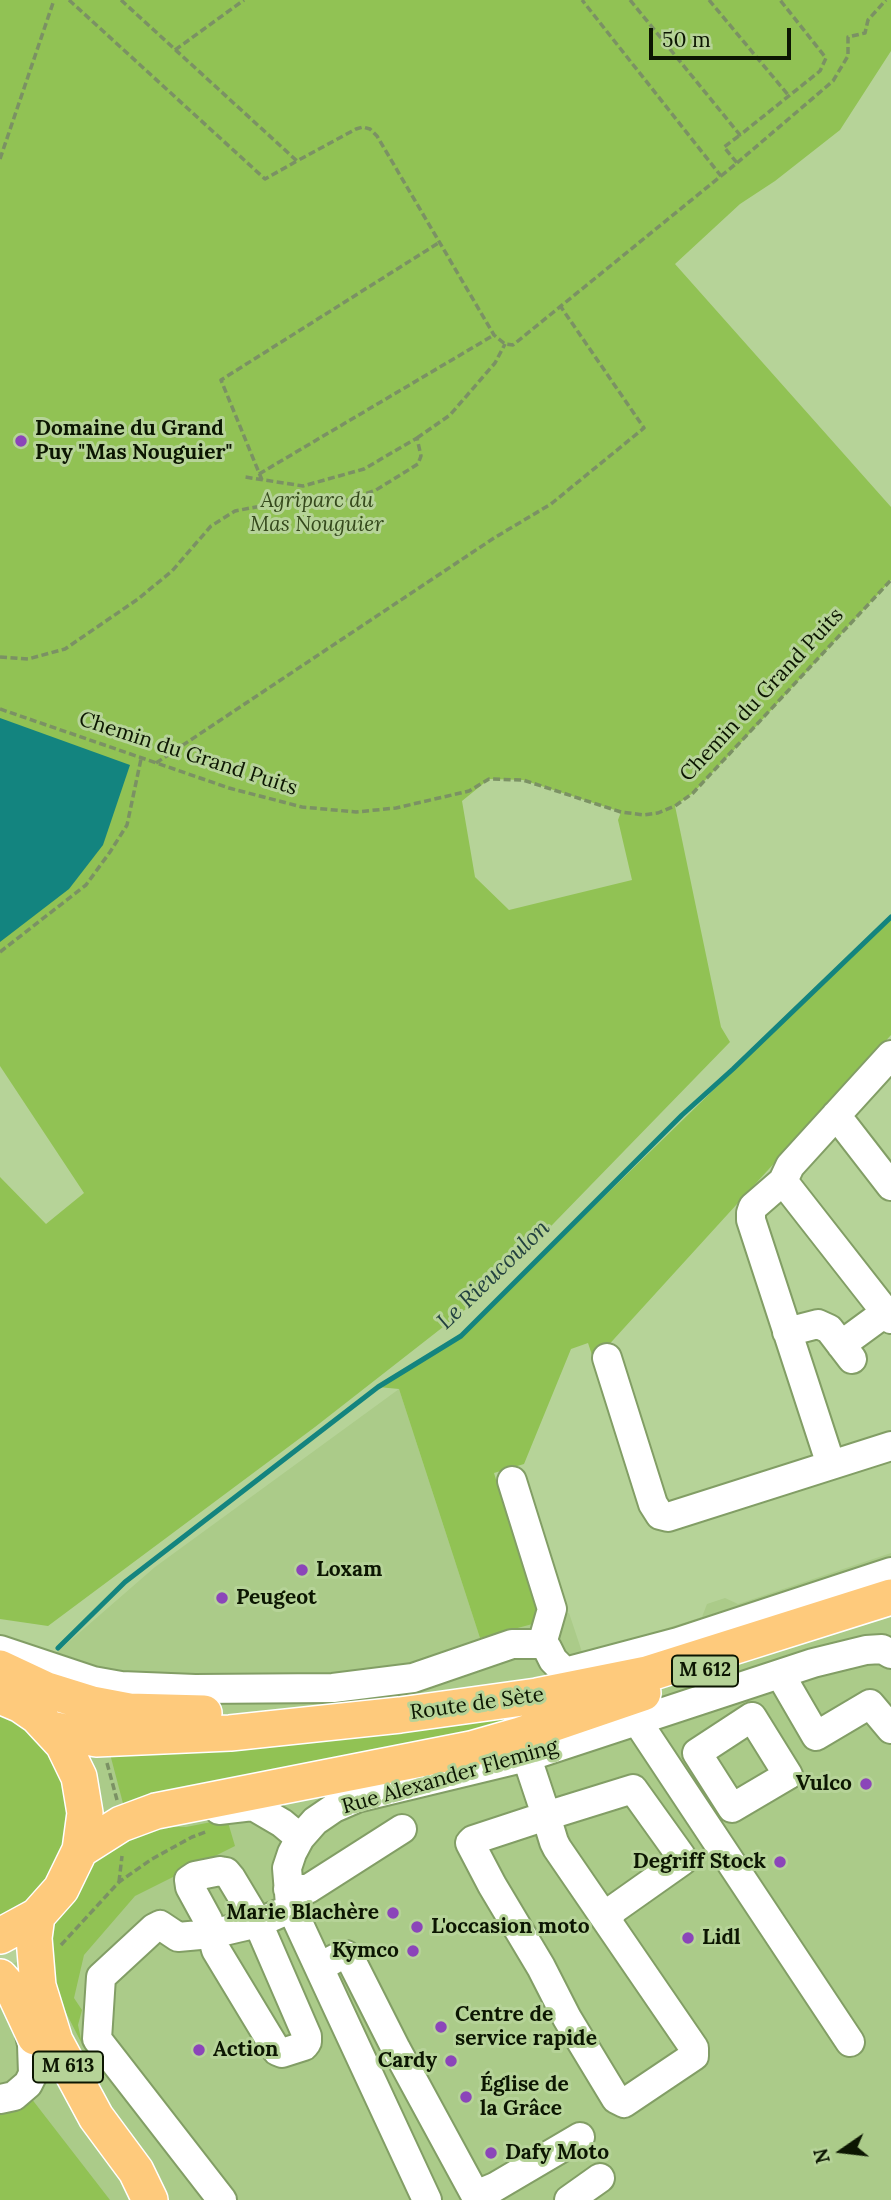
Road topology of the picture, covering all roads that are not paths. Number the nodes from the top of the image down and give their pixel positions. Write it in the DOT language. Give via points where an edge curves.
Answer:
graph roads {
  1 [pos="891,1055"];
  2 [pos="836,1115"];
  3 [pos="783,1181"];
  4 [pos="891,1186"];
  5 [pos="888,1316"];
  6 [pos="787,1332"];
  7 [pos="607,1358"];
  8 [pos="891,1446"];
  9 [pos="831,1465"];
  10 [pos="512,1482"];
  11 [pos="891,1572"];
  12 [pos="891,1597"];
  13 [pos="891,1609"];
  14 [pos="848,1622"];
  15 [pos="0,1650"];
  16 [pos="891,1654"];
  17 [pos="813,1663"];
  18 [pos="0,1668"];
  19 [pos="552,1672"];
  20 [pos="780,1674"];
  21 [pos="723,1693"];
  22 [pos="0,1696"];
  23 [pos="342,1721"];
  24 [pos="637,1721"];
  25 [pos="737,1725"];
  26 [pos="52,1729"];
  27 [pos="891,1729"];
  28 [pos="524,1746"];
  29 [pos="546,1816"];
  30 [pos="203,1817"];
  31 [pos="402,1829"];
  32 [pos="300,1838"];
  33 [pos="80,1850"];
  34 [pos="290,1899"];
  35 [pos="37,1916"];
  36 [pos="607,1920"];
  37 [pos="258,1923"];
  38 [pos="211,1934"];
  39 [pos="0,1937"];
  40 [pos="320,1967"];
  41 [pos="0,1977"];
  42 [pos="27,2016"];
  43 [pos="850,2042"];
  44 [pos="396,2049"];
  45 [pos="366,2065"];
  46 [pos="0,2099"];
  47 [pos="580,2137"];
  48 [pos="600,2178"];
  49 [pos="477,2198"];
  50 [pos="138,2200"];
  51 [pos="150,2200"];
  52 [pos="222,2200"];
  53 [pos="427,2200"];
  54 [pos="569,2200"];
  1 -- 2 [label="street"];
  2 -- 3 [label="street" via="790,1166"];
  2 -- 4 [label="street"];
  3 -- 5 [label="street"];
  3 -- 6 [label="street" via="753,1207 751,1220"];
  5 -- 6 [label="street" via="846,1352 829,1329 818,1324"];
  6 -- 9 [label="street"];
  7 -- 9 [label="street" via="660,1515 668,1517"];
  8 -- 9 [label="street"];
  10 -- 19 [label="street" via="552,1609"];
  11 -- 19 [label="street" via="678,1642"];
  12 -- 19 [label="main road, Route de Sète / M 612" via="647,1674"];
  13 -- 14 [label="main road, Route de Sète / M 612"];
  14 -- 17 [label="street"];
  14 -- 28 [label="main road, Route de Sète / M 612"];
  15 -- 19 [label="street" via="93,1681 195,1689 333,1688 413,1678 512,1644"];
  16 -- 17 [label="street, Rue Alexander Fleming" via="882,1648"];
  17 -- 20 [label="street, Rue Alexander Fleming"];
  18 -- 23 [label="main road, M 612" via="47,1690 129,1711 323,1711"];
  19 -- 23 [label="main road, Route de Sète / M 612"];
  19 -- 28 [label="street" via="552,1709 528,1722"];
  20 -- 21 [label="street, Rue Alexander Fleming"];
  20 -- 27 [label="street" via="816,1736 870,1704"];
  21 -- 24 [label="street, Rue Alexander Fleming"];
  21 -- 25 [label="street"];
  22 -- 26 [label="main road" via="21,1705"];
  23 -- 26 [label="main road, Route de Sète / M 612" via="230,1733 96,1739"];
  24 -- 28 [label="street, Rue Alexander Fleming"];
  24 -- 43 [label="street"];
  26 -- 33 [label="main road" via="72,1760 83,1795"];
  28 -- 29 [label="street"];
  28 -- 30 [label="main road, Route de Sète / M 612" via="471,1749"];
  28 -- 32 [label="street, Rue Alexander Fleming" via="358,1798 324,1815"];
  29 -- 36 [label="street" via="558,1848"];
  29 -- 36 [label="street" via="633,1789 681,1856 682,1861 614,1909"];
  29 -- 36 [label="street" via="470,1843 567,2018 616,2099 624,2103 694,2056 694,2048"];
  30 -- 32 [label="street" via="212,1811 253,1806"];
  30 -- 33 [label="main road, Route de Sète / M 612" via="156,1811 121,1824"];
  31 -- 34 [label="street"];
  32 -- 34 [label="street, Rue Alexander Fleming" via="288,1868"];
  33 -- 35 [label="main road" via="61,1889"];
  34 -- 37 [label="street"];
  34 -- 40 [label="street"];
  35 -- 39 [label="main road"];
  35 -- 51 [label="main road, M 613" via="34,1960 55,2041 96,2117 136,2171"];
  37 -- 38 [label="street"];
  37 -- 38 [label="street" via="226,1872 195,1875 189,1880 190,1887"];
  37 -- 38 [label="street" via="307,2036 304,2046 282,2053 232,1979"];
  38 -- 52 [label="street" via="178,1937 160,1925 154,1928 101,1977 96,2034"];
  40 -- 44 [label="street" via="340,1956 351,1960"];
  40 -- 45 [label="street"];
  41 -- 42 [label="main road, M 613"];
  42 -- 46 [label="street" via="33,2074 14,2096"];
  42 -- 50 [label="main road, M 613" via="75,2117 112,2172"];
  44 -- 45 [label="street"];
  44 -- 49 [label="street"];
  45 -- 53 [label="street"];
  47 -- 49 [label="street"];
  48 -- 54 [label="street"];
}
